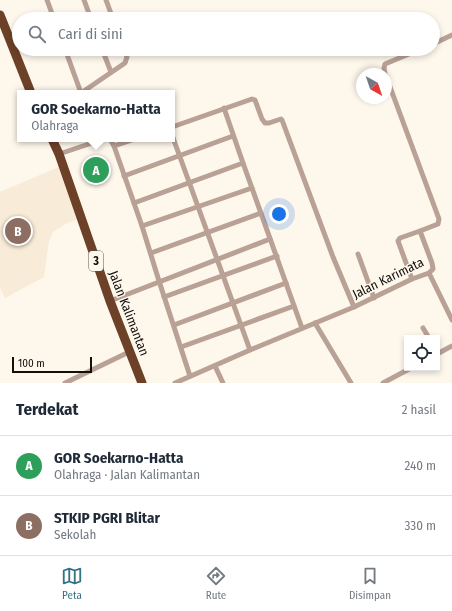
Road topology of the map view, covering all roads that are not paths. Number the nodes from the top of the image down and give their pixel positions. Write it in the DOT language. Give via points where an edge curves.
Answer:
graph roads {
  1 [pos="47,0"];
  2 [pos="84,0"];
  3 [pos="106,0"];
  4 [pos="51,12"];
  5 [pos="88,12"];
  6 [pos="110,12"];
  7 [pos="0,15"];
  8 [pos="452,35"];
  9 [pos="440,41"];
  10 [pos="12,45"];
  11 [pos="16,56"];
  12 [pos="67,56"];
  13 [pos="105,56"];
  14 [pos="126,56"];
  15 [pos="405,56"];
  16 [pos="384,68"];
  17 [pos="111,72"];
  18 [pos="30,90"];
  19 [pos="80,90"];
  20 [pos="85,90"];
  21 [pos="392,91"];
  22 [pos="224,108"];
  23 [pos="175,126"];
  24 [pos="233,136"];
  25 [pos="54,142"];
  26 [pos="95,142"];
  27 [pos="112,142"];
  28 [pos="126,142"];
  29 [pos="175,142"];
  30 [pos="114,146"];
  31 [pos="60,154"];
  32 [pos="180,155"];
  33 [pos="243,163"];
  34 [pos="124,176"];
  35 [pos="190,182"];
  36 [pos="252,188"];
  37 [pos="134,203"];
  38 [pos="198,207"];
  39 [pos="261,213"];
  40 [pos="142,226"];
  41 [pos="420,231"];
  42 [pos="208,233"];
  43 [pos="270,239"];
  44 [pos="151,253"];
  45 [pos="358,254"];
  46 [pos="276,256"];
  47 [pos="217,259"];
  48 [pos="429,273"];
  49 [pos="223,275"];
  50 [pos="412,279"];
  51 [pos="159,281"];
  52 [pos="286,283"];
  53 [pos="164,297"];
  54 [pos="374,298"];
  55 [pos="110,301"];
  56 [pos="233,302"];
  57 [pos="294,306"];
  58 [pos="354,307"];
  59 [pos="452,320"];
  60 [pos="315,323"];
  61 [pos="174,325"];
  62 [pos="241,325"];
  63 [pos="302,328"];
  64 [pos="423,328"];
  65 [pos="428,335"];
  66 [pos="452,346"];
  67 [pos="181,347"];
  68 [pos="250,350"];
  69 [pos="440,351"];
  70 [pos="129,352"];
  71 [pos="215,366"];
  72 [pos="405,371"];
  73 [pos="190,376"];
  74 [pos="65,383"];
  75 [pos="142,383"];
  76 [pos="175,383"];
  77 [pos="223,383"];
  78 [pos="351,383"];
  79 [pos="383,383"];
  1 -- 4 [label="street"];
  2 -- 5 [label="street"];
  3 -- 6 [label="street"];
  7 -- 10 [label="highway"];
  8 -- 9 [label="street"];
  11 -- 18 [label="highway"];
  12 -- 19 [label="street"];
  13 -- 17 [label="street"];
  14 -- 17 [label="street" via="127,60"];
  15 -- 16 [label="street" via="386,64"];
  17 -- 20 [label="street"];
  21 -- 41 [label="street" via="439,219 438,224"];
  22 -- 23 [label="street"];
  22 -- 24 [label="street"];
  22 -- 58 [label="street" via="254,99 265,122 282,120"];
  24 -- 32 [label="street"];
  24 -- 33 [label="street"];
  25 -- 31 [label="highway, Jalan Kalimantan / 3"];
  26 -- 31 [label="street"];
  27 -- 30 [label="street"];
  28 -- 30 [label="street"];
  29 -- 32 [label="street"];
  30 -- 34 [label="street"];
  31 -- 55 [label="highway, Jalan Kalimantan / 3"];
  32 -- 34 [label="street"];
  32 -- 35 [label="street"];
  33 -- 35 [label="street"];
  33 -- 36 [label="street"];
  34 -- 37 [label="street"];
  35 -- 37 [label="street"];
  35 -- 38 [label="street"];
  36 -- 38 [label="street"];
  36 -- 39 [label="street"];
  37 -- 40 [label="street"];
  38 -- 40 [label="street"];
  38 -- 42 [label="street"];
  39 -- 42 [label="street"];
  39 -- 43 [label="street"];
  40 -- 44 [label="street"];
  41 -- 48 [label="street, Jalan Karimata" via="433,266"];
  41 -- 50 [label="street" via="398,241"];
  42 -- 44 [label="street"];
  42 -- 47 [label="street"];
  43 -- 46 [label="street"];
  43 -- 47 [label="street"];
  44 -- 51 [label="street"];
  45 -- 54 [label="street"];
  46 -- 49 [label="street"];
  46 -- 52 [label="street"];
  47 -- 49 [label="street"];
  47 -- 51 [label="street"];
  48 -- 50 [label="street, Jalan Karimata"];
  48 -- 59 [label="street"];
  49 -- 53 [label="street"];
  49 -- 56 [label="street"];
  50 -- 54 [label="street, Jalan Karimata"];
  51 -- 53 [label="street"];
  51 -- 55 [label="street"];
  52 -- 56 [label="street"];
  52 -- 57 [label="street"];
  53 -- 61 [label="street"];
  54 -- 58 [label="street, Jalan Karimata"];
  55 -- 70 [label="highway, Jalan Kalimantan / 3"];
  56 -- 61 [label="street"];
  56 -- 62 [label="street"];
  57 -- 62 [label="street"];
  57 -- 63 [label="street"];
  58 -- 60 [label="street, Jalan Karimata"];
  60 -- 63 [label="street, Jalan Karimata"];
  60 -- 78 [label="street"];
  61 -- 67 [label="street"];
  62 -- 67 [label="street"];
  62 -- 68 [label="street"];
  63 -- 68 [label="street, Jalan Karimata"];
  64 -- 65 [label="street"];
  66 -- 69 [label="street"];
  67 -- 73 [label="street"];
  68 -- 71 [label="street, Jalan Karimata"];
  70 -- 74 [label="street"];
  70 -- 75 [label="highway, Jalan Kalimantan / 3"];
  71 -- 73 [label="street, Jalan Karimata"];
  71 -- 77 [label="street"];
  72 -- 79 [label="street"];
  73 -- 76 [label="street, Jalan Karimata"];
}
